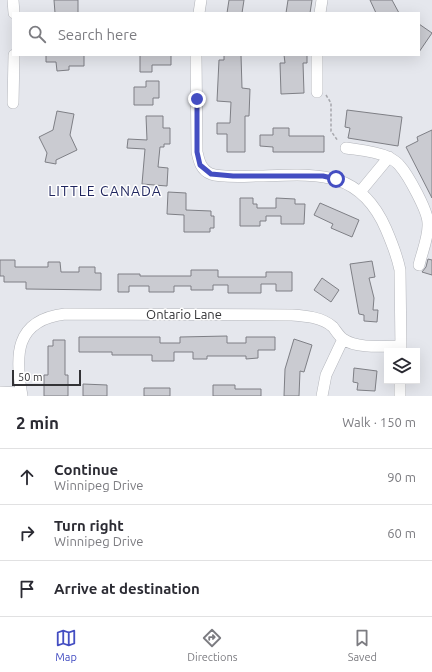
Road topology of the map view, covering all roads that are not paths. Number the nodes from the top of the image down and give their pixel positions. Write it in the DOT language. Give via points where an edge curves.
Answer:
graph roads {
  1 [pos="13,0"];
  2 [pos="201,0"];
  3 [pos="322,0"];
  4 [pos="14,12"];
  5 [pos="199,12"];
  6 [pos="320,12"];
  7 [pos="14,56"];
  8 [pos="196,56"];
  9 [pos="317,56"];
  10 [pos="317,92"];
  11 [pos="13,103"];
  12 [pos="346,148"];
  13 [pos="389,157"];
  14 [pos="360,192"];
  15 [pos="419,265"];
  16 [pos="342,339"];
  17 [pos="388,348"];
  18 [pos="401,348"];
  19 [pos="400,384"];
  20 [pos="0,392"];
  21 [pos="22,394"];
  22 [pos="322,396"];
  23 [pos="400,396"];
  1 -- 4 [label="street"];
  2 -- 5 [label="street"];
  3 -- 6 [label="street"];
  7 -- 11 [label="street"];
  8 -- 14 [label="street" via="197,152 200,165 211,174 233,176 323,176 348,184"];
  9 -- 10 [label="street"];
  12 -- 13 [label="street"];
  13 -- 14 [label="street"];
  13 -- 15 [label="street" via="405,173 427,216 428,229"];
  14 -- 18 [label="street" via="380,215 398,258"];
  16 -- 17 [label="street, Ontario Lane" via="363,346"];
  16 -- 21 [label="street, Ontario Lane" via="331,326 315,318 291,314 54,315 35,324 22,341 18,367"];
  16 -- 22 [label="street" via="326,375"];
  19 -- 23 [label="street"];
  20 -- 21 [label="street, Ontario Lane"];
}
